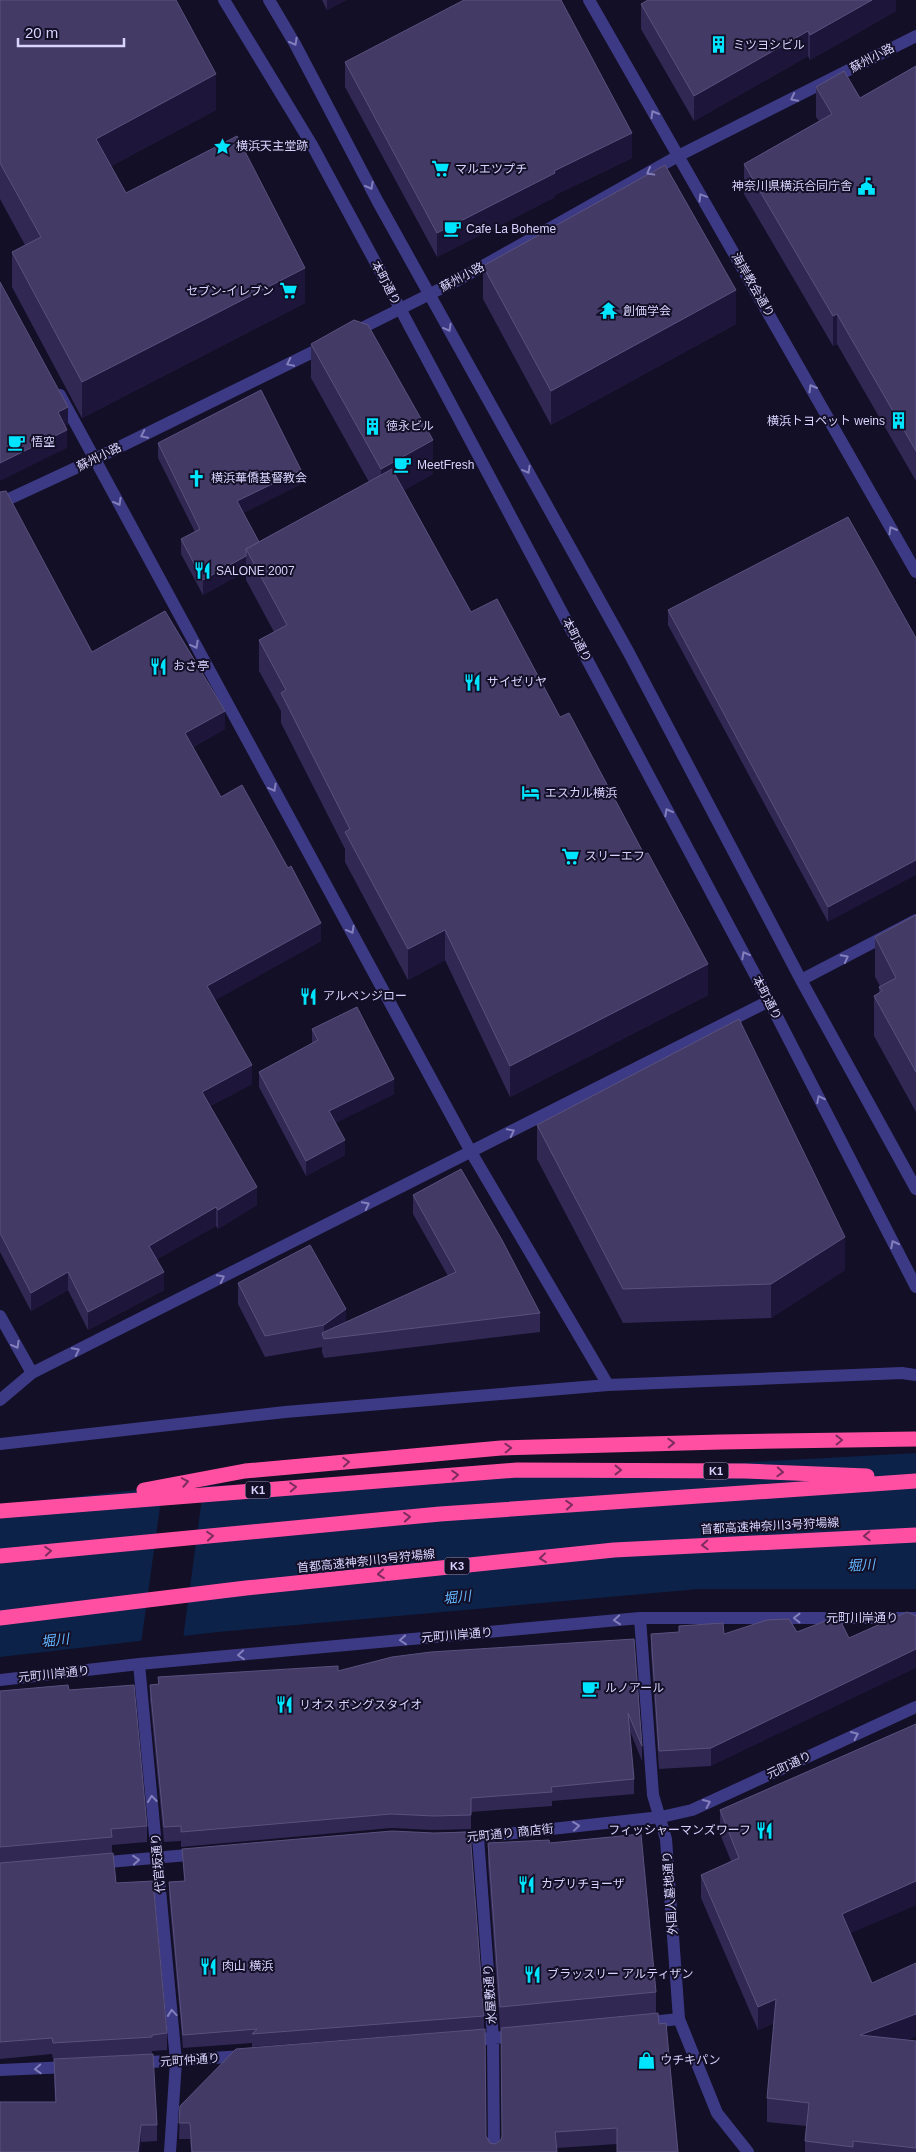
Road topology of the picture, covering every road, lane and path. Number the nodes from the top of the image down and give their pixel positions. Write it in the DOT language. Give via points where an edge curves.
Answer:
graph roads {
  1 [pos="224,0"];
  2 [pos="269,0"];
  3 [pos="589,0"];
  4 [pos="916,36"];
  5 [pos="678,156"];
  6 [pos="429,294"];
  7 [pos="401,309"];
  8 [pos="52,380"];
  9 [pos="95,459"];
  10 [pos="0,503"];
  11 [pos="916,572"];
  12 [pos="916,920"];
  13 [pos="801,980"];
  14 [pos="769,1001"];
  15 [pos="471,1152"];
  16 [pos="916,1189"];
  17 [pos="916,1287"];
  18 [pos="0,1316"];
  19 [pos="916,1364"];
  20 [pos="32,1373"];
  21 [pos="902,1373"];
  22 [pos="916,1376"];
  23 [pos="608,1385"];
  24 [pos="0,1400"];
  25 [pos="916,1439"];
  26 [pos="0,1444"];
  27 [pos="916,1480"];
  28 [pos="68,1504"];
  29 [pos="0,1511"];
  30 [pos="916,1535"];
  31 [pos="0,1556"];
  32 [pos="0,1618"];
  33 [pos="640,1618"];
  34 [pos="916,1618"];
  35 [pos="138,1664"];
  36 [pos="0,1680"];
  37 [pos="916,1707"];
  38 [pos="661,1817"];
  39 [pos="478,1837"];
  40 [pos="443,1838"];
  41 [pos="216,1852"];
  42 [pos="158,1858"];
  43 [pos="89,1864"];
  44 [pos="679,2019"];
  45 [pos="630,2024"];
  46 [pos="532,2034"];
  47 [pos="493,2038"];
  48 [pos="453,2041"];
  49 [pos="255,2056"];
  50 [pos="176,2061"];
  51 [pos="127,2064"];
  52 [pos="78,2066"];
  53 [pos="0,2070"];
  54 [pos="170,2152"];
  55 [pos="494,2152"];
  56 [pos="748,2152"];
  1 -- 7 [label="street, 本町通り" via="312,145"];
  2 -- 6 [label="street, one-way"];
  5 -- 3 [label="street, 海岸教会通り, one-way"];
  4 -- 5 [label="street, 蘇州小路, one-way"];
  5 -- 6 [label="street, 蘇州小路, one-way"];
  11 -- 5 [label="street, 海岸教会通り, one-way"];
  6 -- 7 [label="street, 蘇州小路"];
  6 -- 13 [label="street, one-way" via="628,654"];
  7 -- 9 [label="street, 蘇州小路, one-way"];
  14 -- 7 [label="street, 本町通り, one-way"];
  8 -- 9 [label="street"];
  9 -- 10 [label="street, 蘇州小路"];
  9 -- 15 [label="street, one-way"];
  13 -- 12 [label="street, one-way"];
  13 -- 16 [label="street"];
  15 -- 14 [label="street, one-way"];
  17 -- 14 [label="street, 本町通り, one-way"];
  20 -- 15 [label="street, one-way"];
  15 -- 23 [label="street"];
  18 -- 20 [label="street, one-way"];
  19 -- 21 [label="street"];
  20 -- 24 [label="street"];
  21 -- 22 [label="street"];
  21 -- 23 [label="street"];
  23 -- 26 [label="street" via="285,1412"];
  28 -- 25 [label="highway, one-way" via="244,1471 501,1448"];
  28 -- 27 [label="highway, K1, one-way" via="517,1470 746,1471"];
  31 -- 27 [label="highway, one-way" via="440,1514"];
  28 -- 29 [label="highway, K1"];
  30 -- 32 [label="highway, 首都高速神奈川3号狩場線 / K3, one-way" via="614,1550 256,1587"];
  34 -- 33 [label="street, 元町川岸通り, one-way"];
  33 -- 35 [label="street, 元町川岸通り, one-way"];
  33 -- 38 [label="street, 外国人墓地通り" via="653,1795"];
  35 -- 36 [label="street, 元町川岸通り"];
  42 -- 35 [label="street, 代官坂通り, one-way"];
  38 -- 37 [label="street, 元町通り, one-way" via="692,1810"];
  39 -- 38 [label="street, 元町通り 商店街, one-way"];
  38 -- 44 [label="street, 外国人墓地通り" via="666,1840"];
  39 -- 40 [label="street, 元町通り 商店街"];
  39 -- 47 [label="street, 水屋敷通り"];
  41 -- 42 [label="street"];
  43 -- 42 [label="street, one-way"];
  50 -- 42 [label="street, 代官坂通り, one-way"];
  44 -- 45 [label="street"];
  44 -- 56 [label="street, 外国人墓地通り" via="717,2113"];
  46 -- 47 [label="street"];
  47 -- 48 [label="street"];
  47 -- 55 [label="street, 水屋敷通り"];
  49 -- 50 [label="street, 元町仲通り"];
  50 -- 51 [label="street, 元町仲通り"];
  50 -- 54 [label="street, 代官坂通り"];
  52 -- 53 [label="street, one-way"];
}
